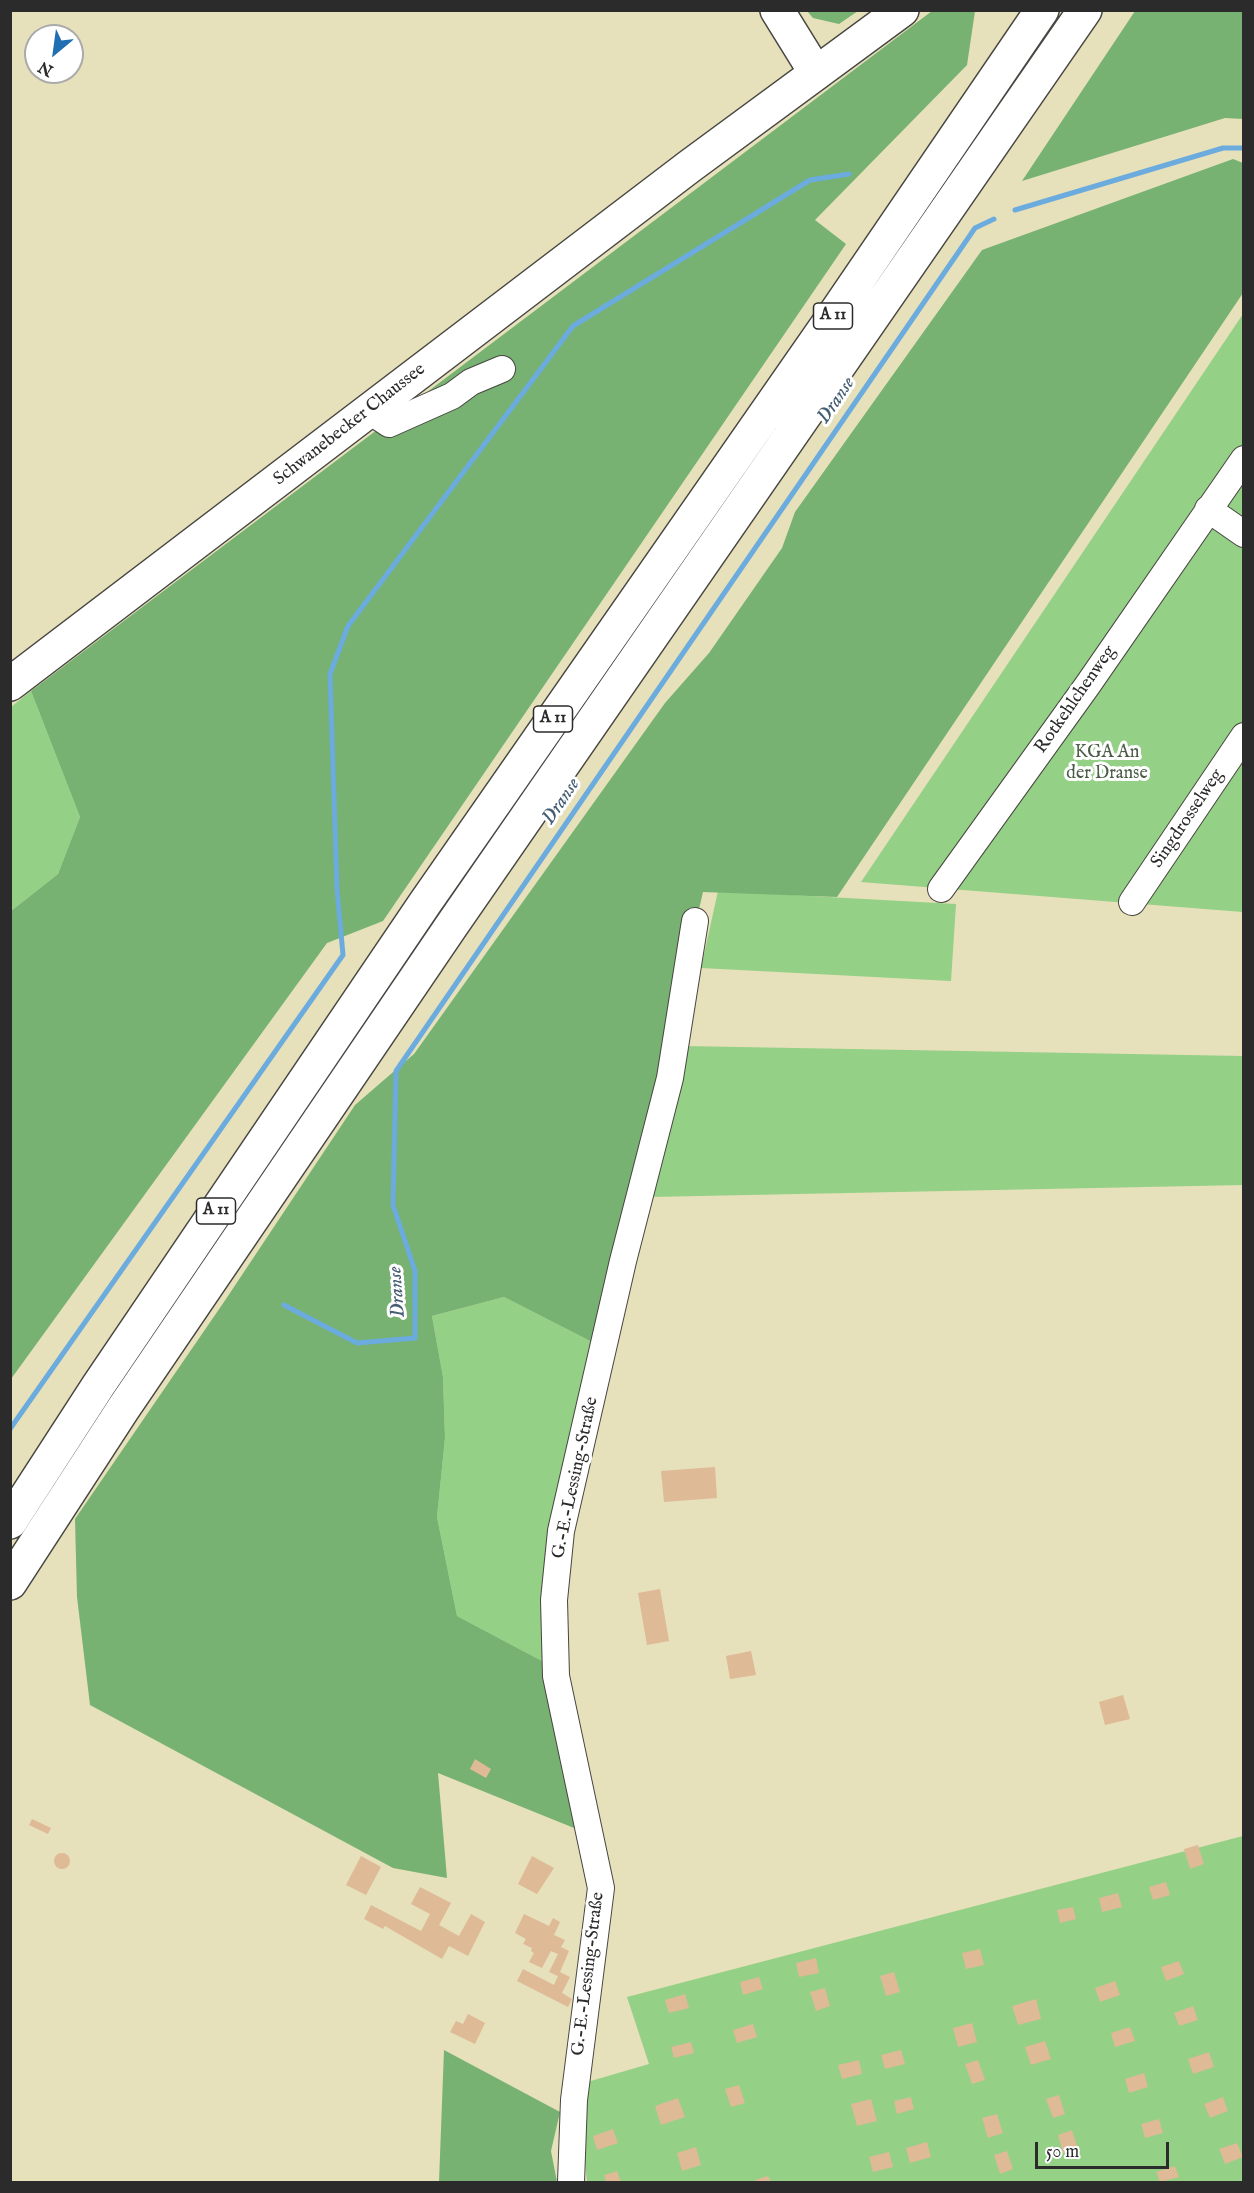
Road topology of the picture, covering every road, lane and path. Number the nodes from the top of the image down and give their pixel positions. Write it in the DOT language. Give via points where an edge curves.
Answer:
graph roads {
  1 [pos="777,10"];
  2 [pos="902,10"];
  3 [pos="1027,10"];
  4 [pos="1042,10"];
  5 [pos="1085,10"];
  6 [pos="816,73"];
  7 [pos="985,96"];
  8 [pos="502,369"];
  9 [pos="368,410"];
  10 [pos="1244,459"];
  11 [pos="1208,509"];
  12 [pos="1244,534"];
  13 [pos="10,684"];
  14 [pos="1244,736"];
  15 [pos="941,889"];
  16 [pos="1132,902"];
  17 [pos="695,921"];
  18 [pos="10,1522"];
  19 [pos="10,1583"];
  20 [pos="571,2182"];
  1 -- 6 [label="main road"];
  2 -- 6 [label="main road, Schwanebecker Chaussee"];
  3 -- 7 [label="main road"];
  4 -- 7 [label="main road, A 11"];
  5 -- 19 [label="main road, A 11" via="452,925 123,1409"];
  6 -- 9 [label="main road, Schwanebecker Chaussee"];
  7 -- 18 [label="main road, A 11" via="425,903"];
  8 -- 9 [label="street" via="389,424"];
  9 -- 13 [label="main road, Schwanebecker Chaussee"];
  10 -- 11 [label="street, Rotkehlchenweg"];
  11 -- 12 [label="street"];
  11 -- 15 [label="street, Rotkehlchenweg"];
  14 -- 16 [label="street, Singdrosselweg"];
  17 -- 20 [label="street, G.-E.-Lessing-Straße" via="670,1078 561,1531 554,1600 556,1676 601,1888 574,2100"];
}
